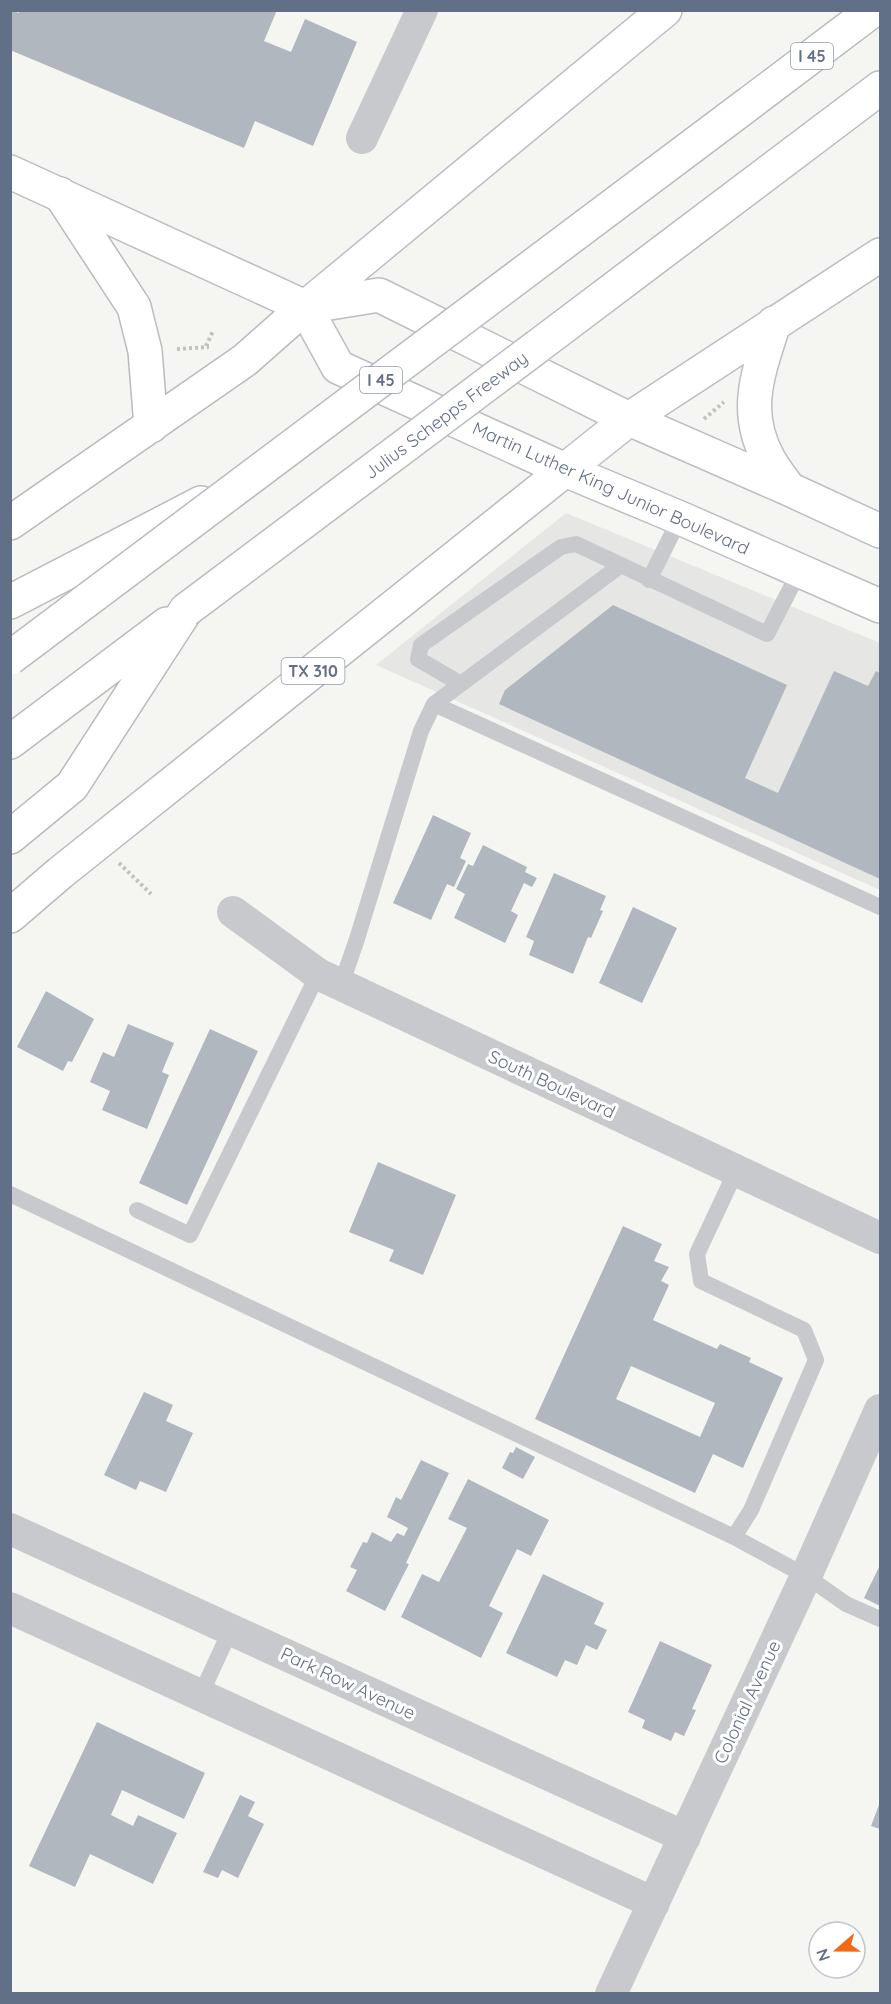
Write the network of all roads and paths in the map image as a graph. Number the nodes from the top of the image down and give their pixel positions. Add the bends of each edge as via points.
1 (422, 10) edge
2 (665, 10) edge
3 (873, 10) edge
4 (880, 88) edge
5 (362, 138) dead end
6 (10, 172) edge
7 (60, 194) junction
8 (880, 255) edge
9 (305, 307) junction
10 (774, 323) junction
11 (213, 331) dead end
12 (206, 346) junction
13 (177, 349) dead end
14 (215, 349) dead end
15 (724, 402) dead end
16 (629, 420) junction
17 (701, 424) dead end
18 (151, 426) junction
19 (565, 470) junction
20 (254, 476) junction
21 (789, 489) junction
22 (680, 518) junction
23 (10, 523) edge
24 (880, 531) edge
25 (621, 565) junction
26 (800, 570) junction
27 (650, 580) junction
28 (10, 602) edge
29 (880, 606) edge
30 (186, 610) junction
31 (10, 658) edge
32 (461, 684) junction
33 (435, 704) junction
34 (10, 742) edge
35 (10, 837) edge
36 (116, 860) dead end
37 (151, 894) dead end
38 (880, 907) edge
39 (233, 912) dead end
40 (10, 916) edge
41 (329, 980) junction
42 (736, 1171) junction
43 (10, 1194) edge
44 (137, 1210) dead end
45 (880, 1238) edge
46 (880, 1410) edge
47 (10, 1529) edge
48 (734, 1537) junction
49 (806, 1576) junction
50 (10, 1608) edge
51 (880, 1619) edge
52 (231, 1629) junction
53 (200, 1696) junction
54 (685, 1837) junction
55 (654, 1902) junction
56 (611, 1994) edge

1 - 5 street
2 - 9 main road
3 - 20 main road, I 45, bridge
4 - 30 main road, Julius Schepps Freeway, bridge
6 - 7 main road
7 - 9 main road
7 - 18 main road via 134,307 145,351
8 - 10 main road
9 - 16 main road via 379,295
9 - 18 main road via 245,360
9 - 19 main road, Martin Luther King Junior Boulevard via 338,367
10 - 16 main road
10 - 21 main road via 753,398 756,426 768,458
11 - 12 path
12 - 13 path
12 - 14 path
15 - 17 path via 705,416
16 - 19 main road, TX 310
16 - 21 main road
18 - 23 main road
19 - 22 main road, Martin Luther King Junior Boulevard
19 - 40 main road, TX 310
20 - 28 main road, bridge
20 - 31 main road, I 45, bridge
21 - 24 main road
22 - 26 main road, Martin Luther King Junior Boulevard
22 - 27 lane
25 - 27 lane
25 - 32 lane
25 - 32 lane via 576,544 561,547 421,645 418,659
26 - 27 lane via 767,634
26 - 29 main road, Martin Luther King Junior Boulevard
30 - 34 main road, Julius Schepps Freeway
30 - 35 main road via 72,786
32 - 33 lane
33 - 38 lane
33 - 41 lane via 421,731 356,942
36 - 37 path
39 - 41 street, South Boulevard
41 - 42 street, South Boulevard
41 - 44 lane via 190,1235
42 - 45 street, South Boulevard
42 - 48 lane via 697,1254 701,1281 804,1330 816,1360 751,1510
43 - 48 lane
46 - 49 street, Colonial Avenue
47 - 52 street, Park Row Avenue
48 - 49 lane
49 - 51 lane via 846,1604
49 - 54 street, Colonial Avenue
50 - 53 street
52 - 53 lane
52 - 54 street, Park Row Avenue
53 - 55 street
54 - 55 street, Colonial Avenue
55 - 56 street, Colonial Avenue

